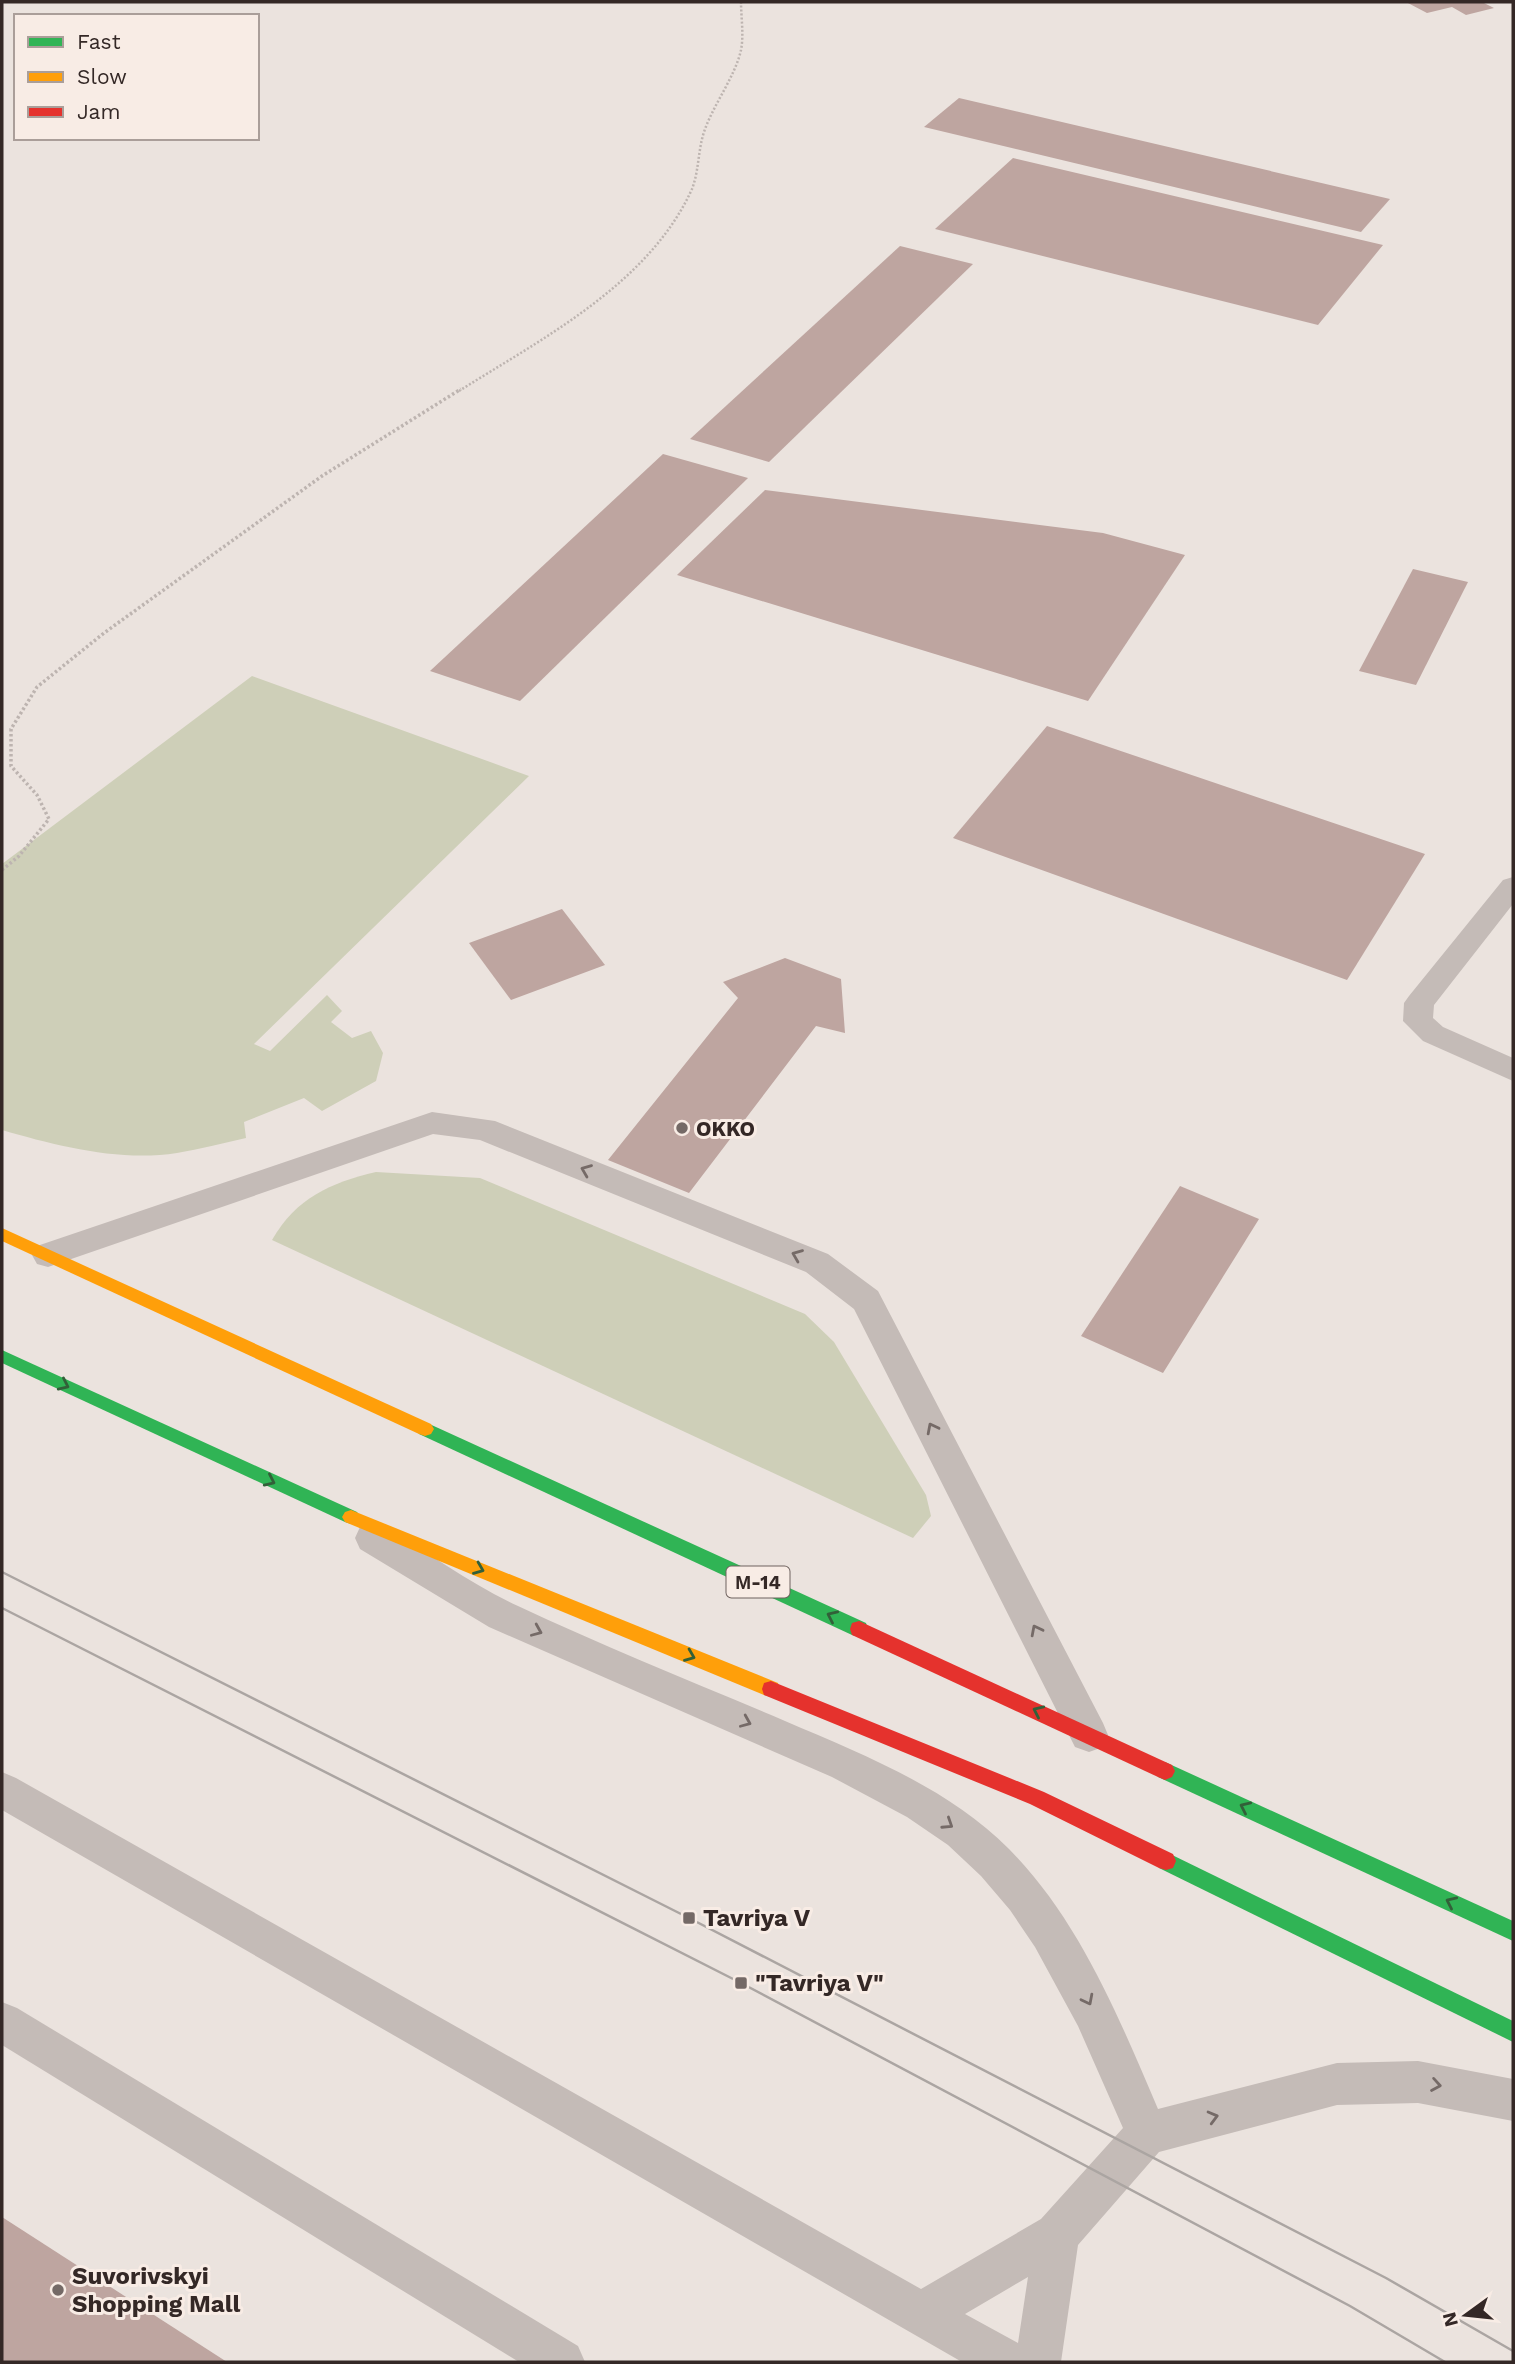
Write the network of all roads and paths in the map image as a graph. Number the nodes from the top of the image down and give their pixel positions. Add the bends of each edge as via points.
1 (741, 2) edge
2 (2, 870) edge
3 (1513, 886) edge
4 (1513, 1070) edge
5 (2, 1234) edge
6 (47, 1255) junction
7 (2, 1356) edge
8 (308, 1499) junction
9 (1089, 1735) junction
10 (2, 1790) edge
11 (1513, 1931) edge
12 (2, 2022) edge
13 (1513, 2032) edge
14 (1513, 2100) edge
15 (1147, 2134) junction
16 (1057, 2235) junction
17 (921, 2314) junction
18 (562, 2362) edge
19 (1006, 2362) edge
20 (1038, 2362) edge

1 - 2 path via 741,50 704,132 693,187 673,225 607,292 546,336 322,476 104,633 37,687 11,729 11,766 37,795 49,819
3 - 4 lane via 1419,1003 1418,1021 1433,1034
5 - 6 highway, М-14
9 -> 6 highway, М-14
9 -> 6 lane via 866,1300 817,1263 484,1129 432,1123
7 -> 8 highway
8 -> 13 highway via 1037,1798
8 -> 15 lane via 502,1616 846,1765 900,1792 962,1833 1014,1885 1066,1956
11 -> 9 highway, М-14
10 - 17 lane
12 - 18 lane
15 -> 14 lane via 1337,2084 1418,2082
15 - 16 lane
16 - 17 lane
16 - 20 lane
17 - 19 lane

